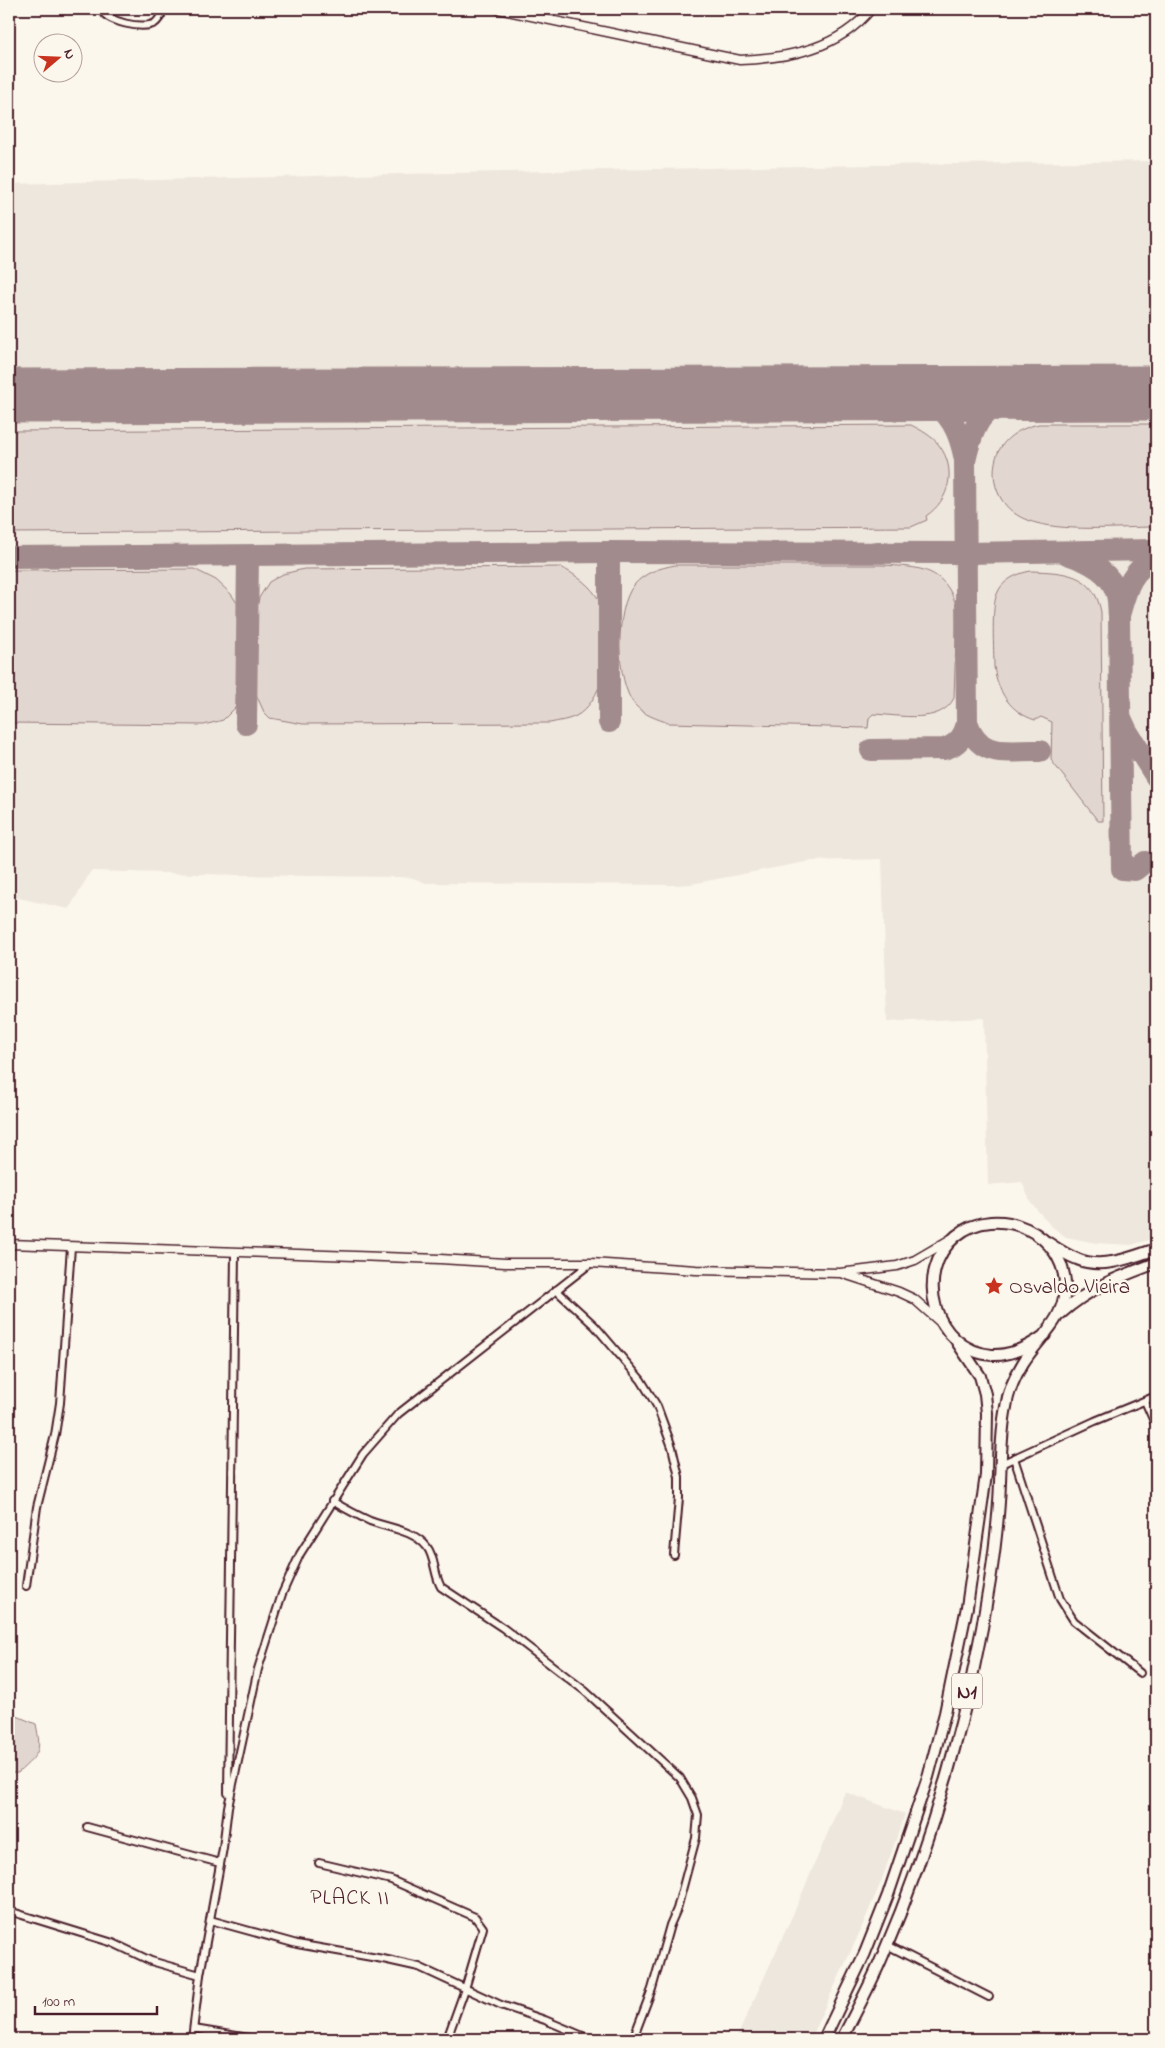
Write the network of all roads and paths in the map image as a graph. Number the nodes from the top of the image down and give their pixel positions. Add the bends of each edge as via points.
1 (101, 9) edge
2 (160, 9) edge
3 (498, 9) edge
4 (871, 9) edge
5 (954, 1237) junction
6 (1046, 1242) junction
7 (9, 1244) edge
8 (72, 1247) junction
9 (1156, 1249) edge
10 (235, 1253) junction
11 (1156, 1262) edge
12 (591, 1263) junction
13 (840, 1273) junction
14 (556, 1290) junction
15 (1060, 1314) junction
16 (943, 1325) junction
17 (1046, 1335) junction
18 (952, 1336) junction
19 (1156, 1396) edge
20 (1145, 1401) junction
21 (1156, 1426) edge
22 (1014, 1458) junction
23 (1001, 1464) junction
24 (332, 1501) junction
25 (674, 1554) dead end
26 (26, 1586) dead end
27 (1140, 1673) dead end
28 (228, 1807) junction
29 (87, 1827) dead end
30 (319, 1862) dead end
31 (220, 1863) junction
32 (9, 1911) edge
33 (210, 1920) junction
34 (887, 1945) junction
35 (200, 1975) junction
36 (465, 1989) junction
37 (989, 1996) dead end
38 (194, 2029) junction
39 (192, 2039) edge
40 (255, 2039) edge
41 (447, 2039) edge
42 (590, 2039) edge
43 (632, 2039) edge
44 (824, 2039) edge
45 (842, 2039) edge

1 - 2 street via 117,22 140,25 155,23 161,16
3 - 4 street via 740,60 796,54 823,45 846,32
5 - 6 main road via 968,1228 995,1221 1023,1226
5 - 13 street via 915,1260 897,1266
5 - 16 main road via 936,1265 932,1287 933,1302
6 - 9 main road via 1078,1260 1092,1263 1119,1260
6 - 15 main road via 1063,1273 1065,1287
7 - 8 street
8 - 10 street
8 - 26 street via 58,1419 37,1507
10 - 12 street via 440,1258 505,1264
10 - 28 street
11 - 15 main road via 1094,1288 1078,1297
12 - 13 street via 696,1270
12 - 14 street
13 - 16 street via 914,1299
14 - 24 street via 398,1414 363,1454
14 - 25 street via 595,1326 641,1380 657,1406 679,1477
15 - 17 main road
16 - 18 main road
17 - 18 main road via 1028,1348 991,1355 966,1346
17 - 23 main road, N1 via 1023,1362 1012,1386 1006,1405
18 - 44 main road, N1 via 980,1376 987,1412 986,1475 967,1607 946,1713 928,1777 865,1953
19 - 20 street
20 - 21 street
20 - 22 street
22 - 23 street
22 - 27 street via 1060,1599 1074,1621
23 - 34 main road, N1 via 996,1536 980,1638 937,1808
24 - 28 street via 300,1554 282,1594 258,1669
24 - 43 street via 370,1521 410,1534 426,1546 441,1587 503,1628 585,1690 680,1778 692,1798 698,1814 696,1838 652,1989
28 - 31 street
29 - 31 street
30 - 36 street via 391,1880 475,1917 482,1928
31 - 33 street
32 - 35 street via 113,1943 151,1961
33 - 35 street
33 - 36 street via 297,1944 419,1967
34 - 37 street
34 - 45 main road, N1
35 - 38 street
36 - 41 street
36 - 42 street
38 - 39 street
38 - 40 street

